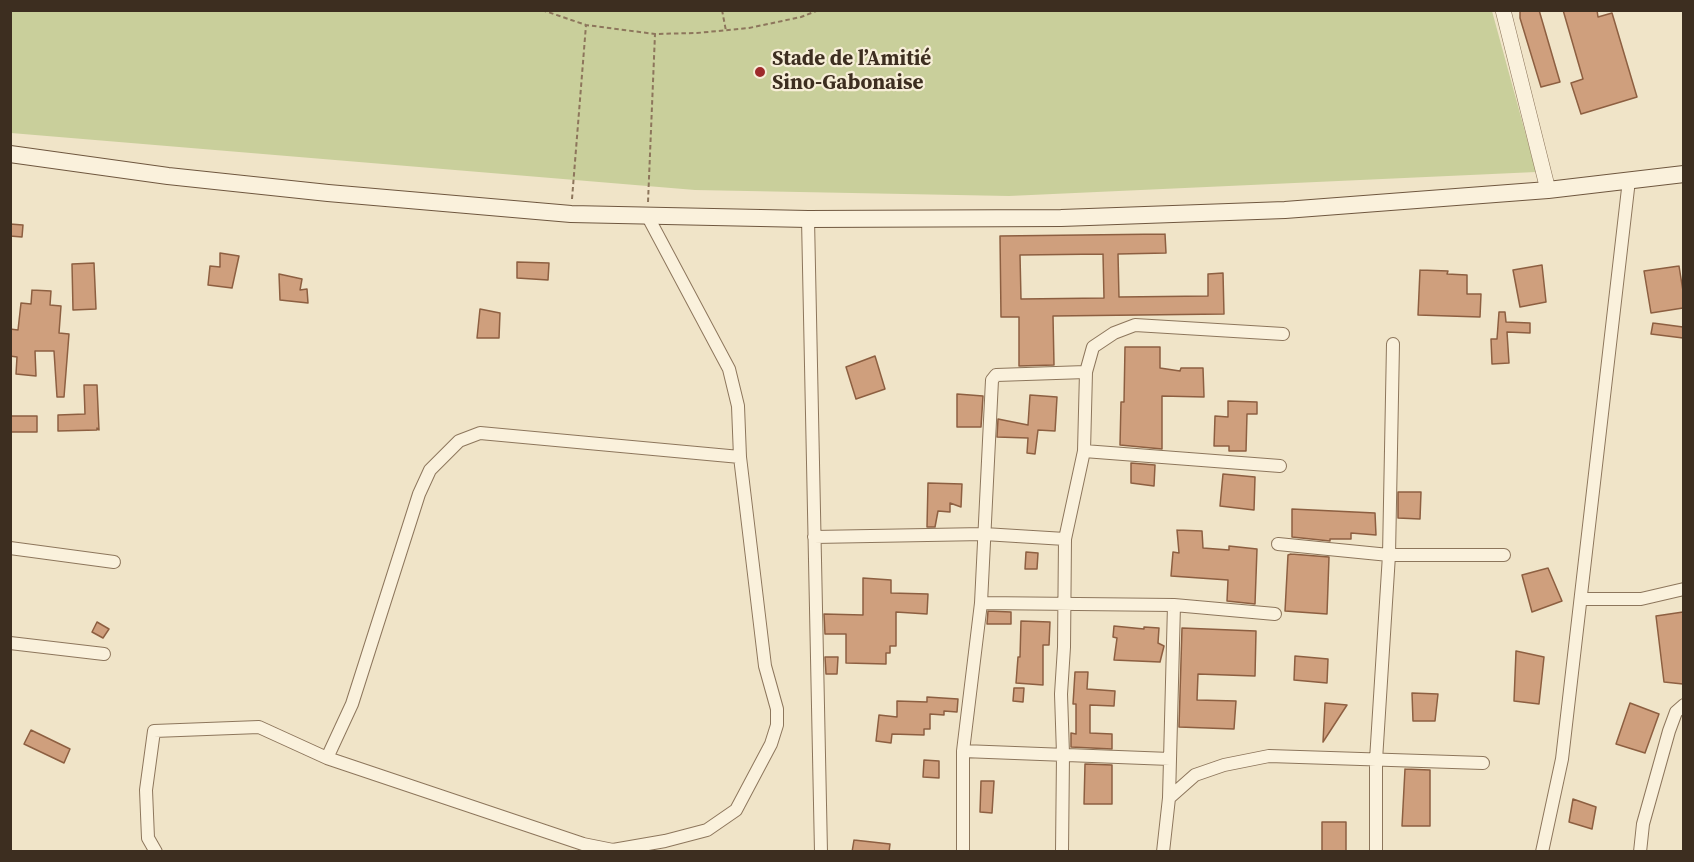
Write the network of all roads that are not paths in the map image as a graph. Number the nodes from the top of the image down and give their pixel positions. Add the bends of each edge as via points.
1 (1503, 10) edge
2 (10, 154) edge
3 (1683, 174) edge
4 (1629, 180) junction
5 (1548, 190) junction
6 (648, 216) junction
7 (808, 219) junction
8 (1283, 334) dead end
9 (1393, 344) dead end
10 (1086, 372) junction
11 (1084, 451) junction
12 (740, 457) junction
13 (1280, 466) dead end
14 (984, 534) junction
15 (814, 537) junction
16 (1065, 539) junction
17 (1278, 544) dead end
18 (10, 548) edge
19 (1389, 555) junction
20 (1504, 555) dead end
21 (114, 562) dead end
22 (1683, 588) edge
23 (1581, 599) junction
24 (981, 603) junction
25 (1063, 605) junction
26 (1174, 605) junction
27 (1275, 614) dead end
28 (10, 643) edge
29 (104, 654) dead end
30 (1683, 705) edge
31 (963, 751) junction
32 (1063, 754) junction
33 (327, 758) junction
34 (1170, 759) junction
35 (1376, 760) junction
36 (1483, 763) dead end
37 (1169, 798) junction
38 (156, 852) edge
39 (821, 852) edge
40 (963, 852) edge
41 (1062, 852) edge
42 (1163, 852) edge
43 (1376, 852) edge
44 (1542, 852) edge
45 (1640, 852) edge

1 - 5 street
2 - 6 main road via 317,192 571,214
3 - 4 main road
4 - 5 main road
4 - 23 street
5 - 7 main road via 1285,210 1061,218
6 - 7 main road
6 - 12 street via 729,369 738,406
7 - 15 street
8 - 10 street via 1135,325 1093,346
9 - 19 street
10 - 11 street
10 - 14 street via 996,375 992,380
11 - 13 street
11 - 16 street
12 - 33 street via 480,433 459,441 430,470 419,494 352,704
12 - 33 street via 765,666 777,709 777,725 736,810 707,830 613,850 584,844
14 - 15 street
14 - 16 street
14 - 24 street
15 - 39 street
16 - 25 street
17 - 19 street
18 - 21 street
19 - 20 street
19 - 35 street
22 - 23 street via 1641,599
23 - 44 street via 1562,759
24 - 25 street
24 - 31 street
25 - 26 street
25 - 32 street
26 - 27 street
26 - 34 street
28 - 29 street
30 - 45 street via 1669,731 1643,824
31 - 32 street
31 - 40 street
32 - 34 street
32 - 41 street
33 - 38 street via 259,727 154,731 146,790 148,838
34 - 37 street
35 - 36 street
35 - 37 street via 1269,756 1195,775
35 - 43 street
37 - 42 street

